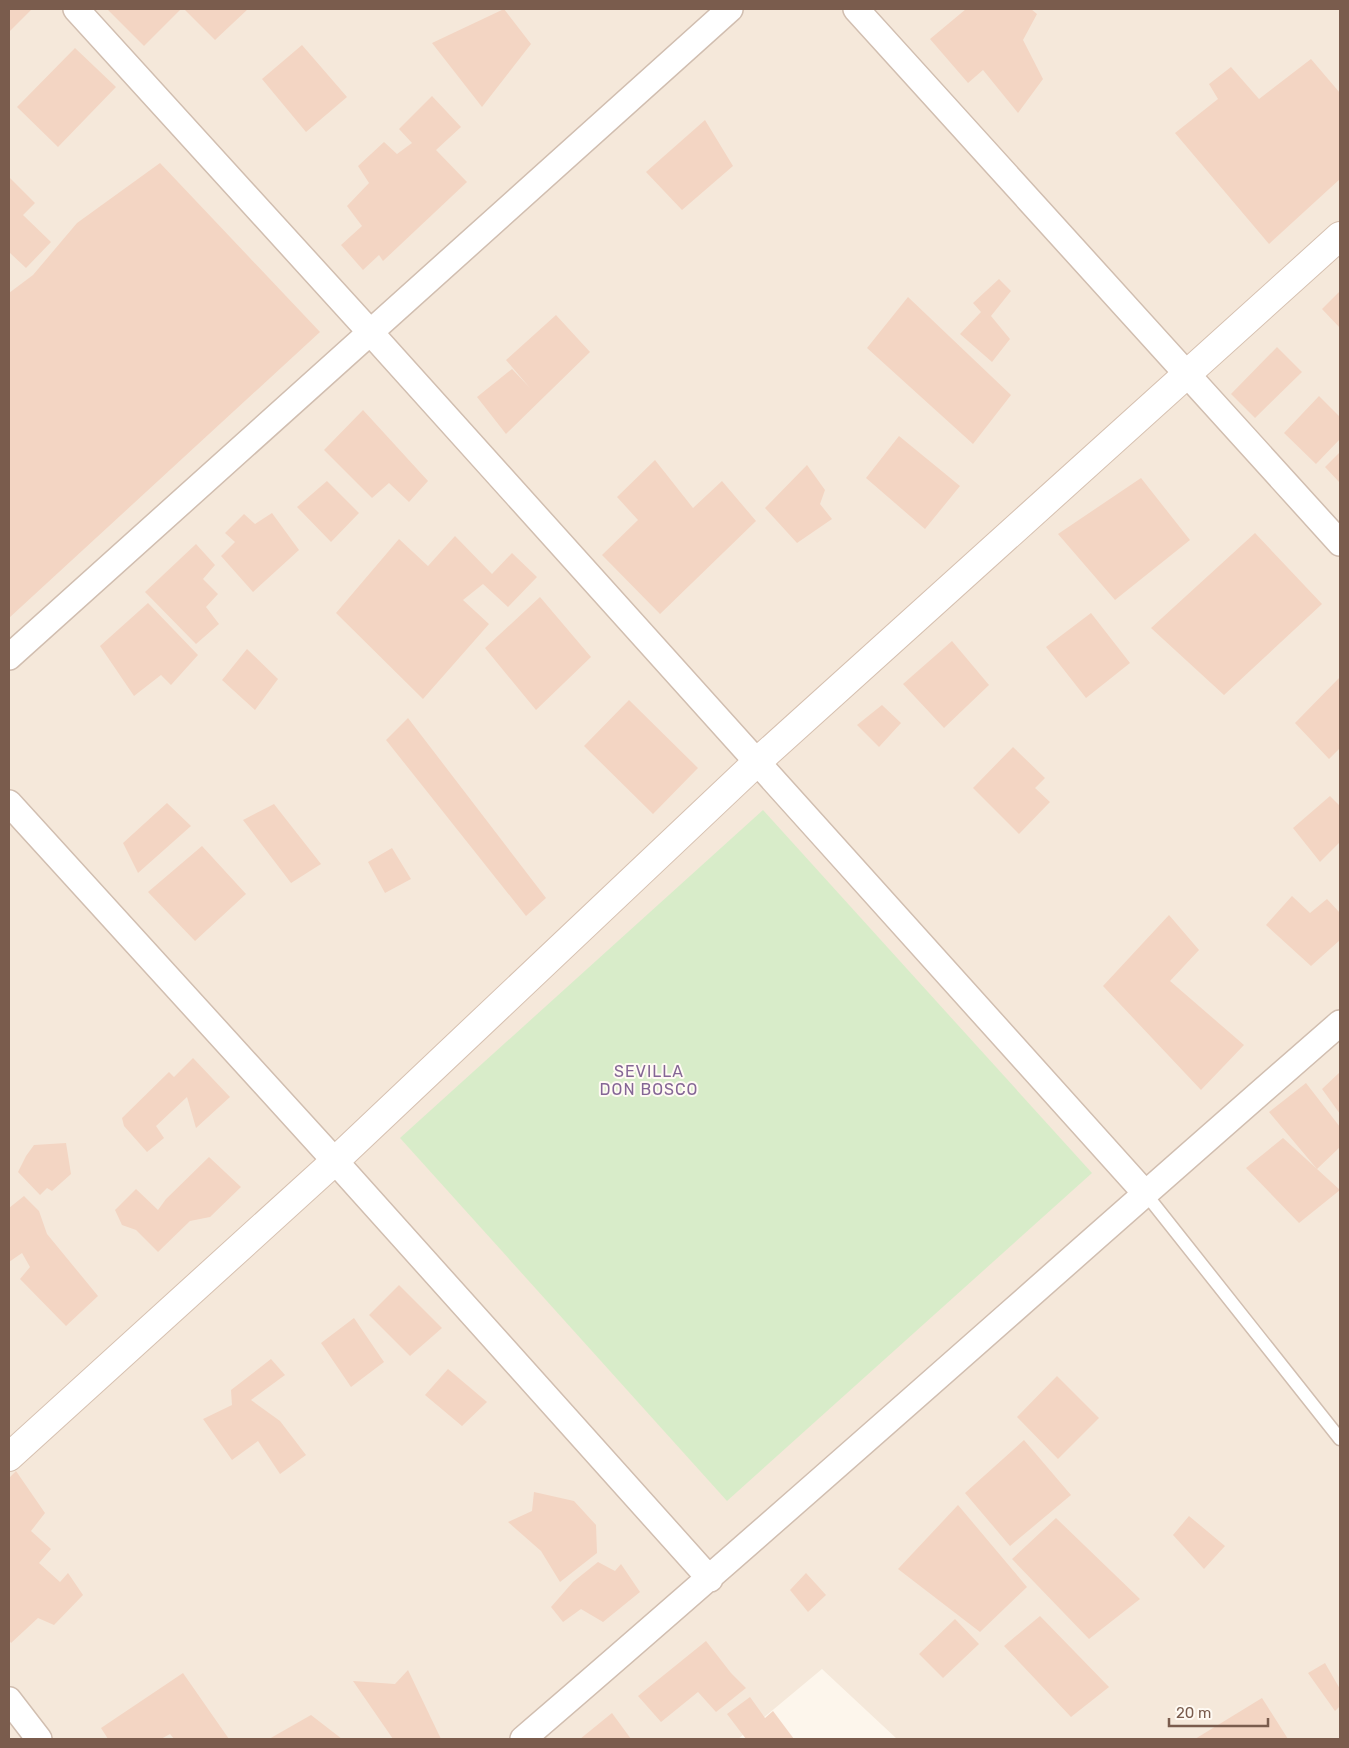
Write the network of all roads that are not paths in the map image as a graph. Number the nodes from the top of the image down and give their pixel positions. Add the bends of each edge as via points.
1 (76, 9) edge
2 (730, 9) edge
3 (856, 9) edge
4 (1340, 236) edge
5 (371, 332) junction
6 (1186, 374) junction
7 (1340, 544) edge
8 (9, 657) edge
9 (757, 762) junction
10 (9, 803) edge
11 (1340, 1023) edge
12 (335, 1161) junction
13 (1146, 1193) junction
14 (1340, 1440) edge
15 (9, 1457) edge
16 (710, 1579) junction
17 (9, 1700) edge
18 (39, 1739) edge
19 (523, 1739) edge

1 - 5 street
2 - 5 street
3 - 6 street
4 - 6 street
5 - 8 street
5 - 9 street
6 - 7 street
6 - 9 street
9 - 12 street
9 - 13 street
10 - 12 street
11 - 13 street
12 - 15 street
12 - 16 street
13 - 14 lane
13 - 16 street
16 - 19 street
17 - 18 street

